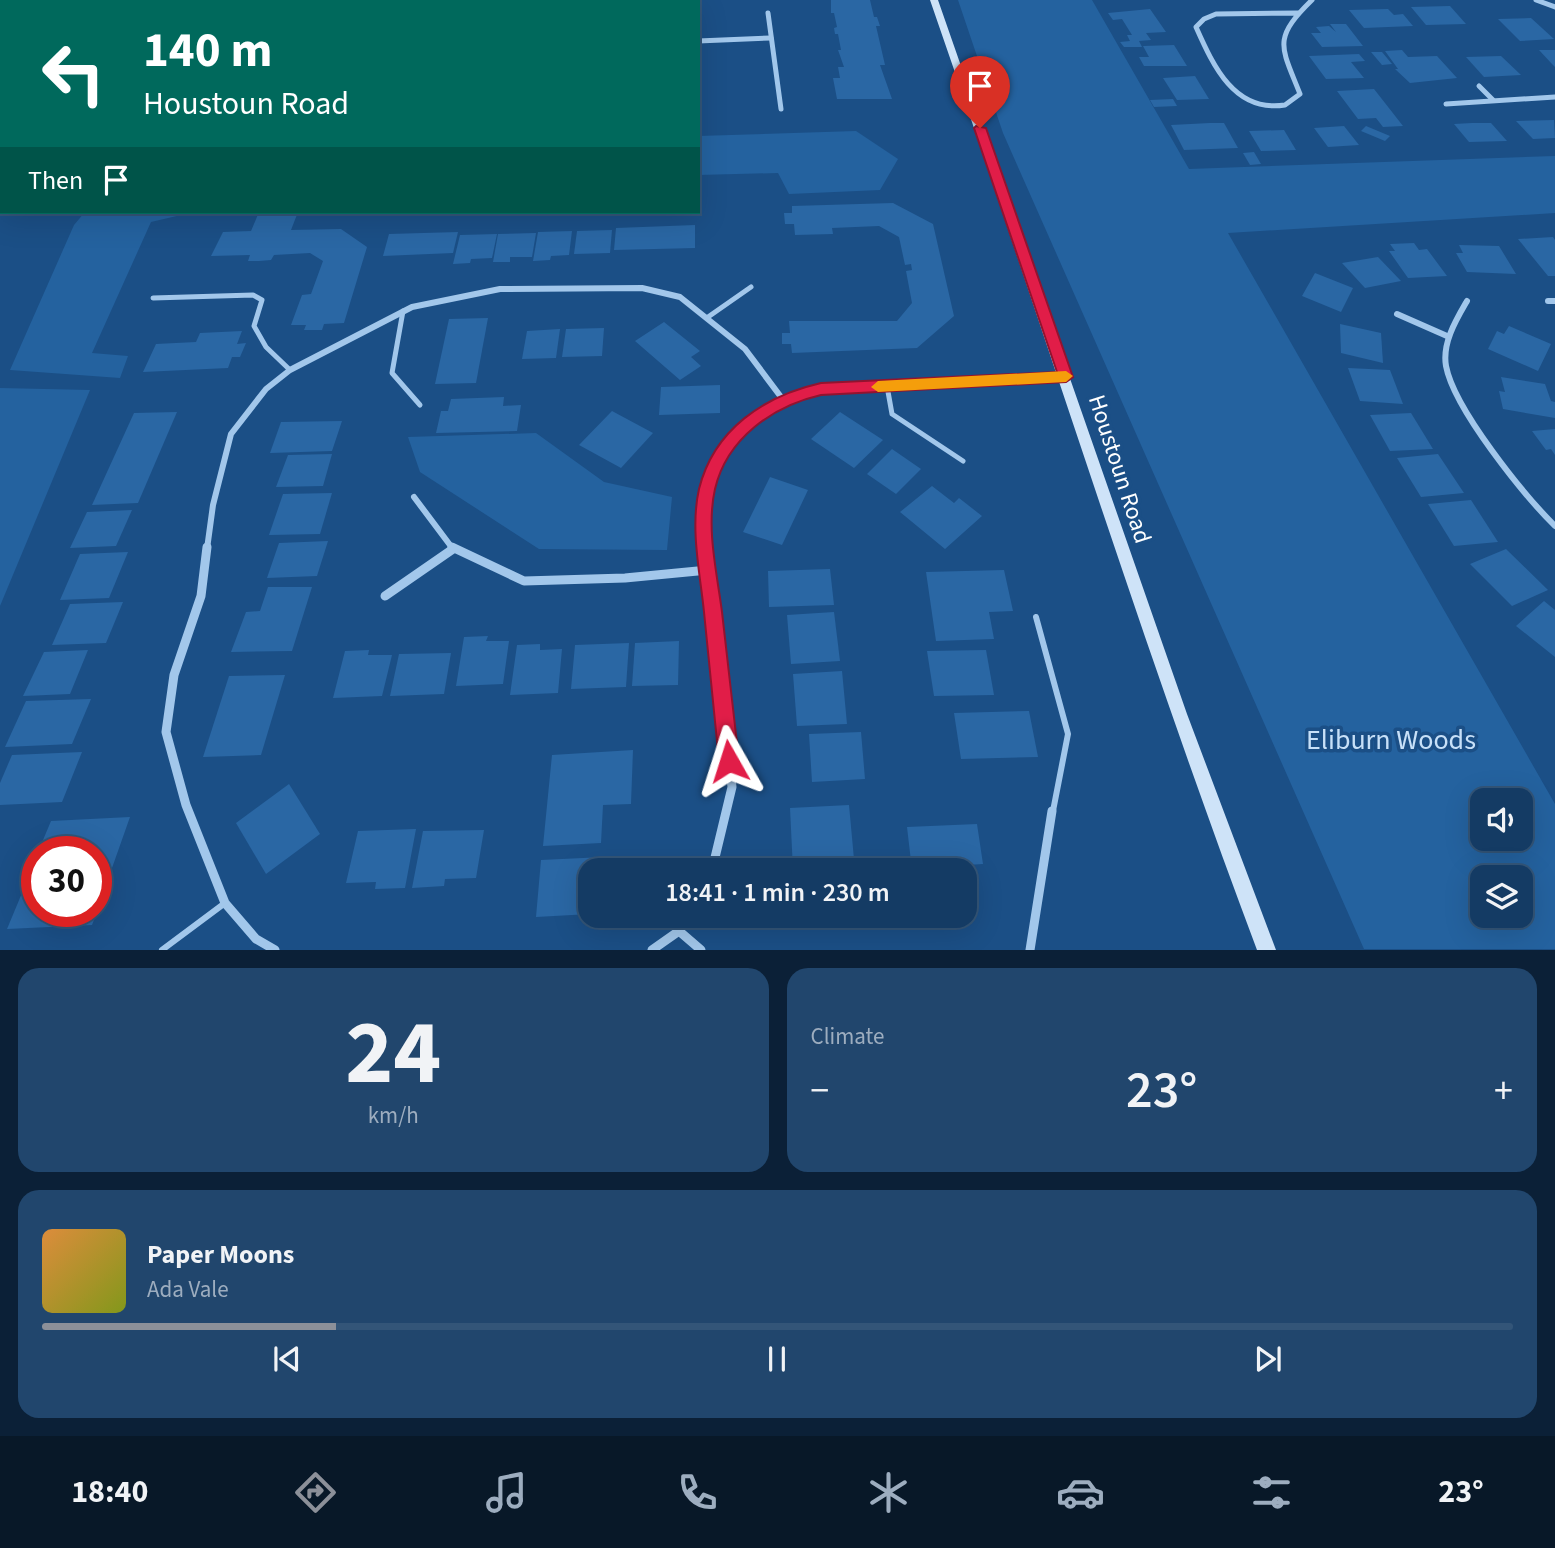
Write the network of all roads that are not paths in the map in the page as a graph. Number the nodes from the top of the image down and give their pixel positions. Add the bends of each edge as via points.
1 (934, 0) edge
2 (1312, 0) edge
3 (1536, 0) edge
4 (1555, 7) edge
5 (768, 13) dead end
6 (1298, 13) junction
7 (771, 37) junction
8 (700, 41) edge
9 (1479, 86) dead end
10 (1555, 97) edge
11 (1493, 100) junction
12 (1446, 104) dead end
13 (781, 109) dead end
14 (751, 288) dead end
15 (153, 298) dead end
16 (1467, 301) dead end
17 (403, 311) junction
18 (1397, 314) dead end
19 (708, 317) junction
20 (1447, 336) junction
21 (290, 370) junction
22 (1066, 377) junction
23 (887, 386) junction
24 (785, 401) junction
25 (420, 405) dead end
26 (963, 461) dead end
27 (414, 497) dead end
28 (1555, 526) edge
29 (453, 549) junction
30 (708, 570) junction
31 (385, 596) dead end
32 (1036, 617) dead end
33 (1052, 811) joint
34 (715, 858) edge
35 (225, 903) junction
36 (680, 928) edge
37 (679, 931) junction
38 (162, 950) edge
39 (275, 950) edge
40 (652, 950) edge
41 (701, 950) edge
42 (1030, 950) edge
43 (1267, 950) edge

1 - 22 street, Houstoun Road
2 - 6 street
3 - 4 street
5 - 7 street
6 - 6 street via 1285,31 1281,50 1300,94 1281,107 1252,103 1234,93 1196,27 1216,14
7 - 8 street
7 - 13 street
9 - 11 street
10 - 11 street
11 - 12 street
14 - 19 lane
15 - 21 lane via 253,295 262,300 254,326 266,347
16 - 20 street
17 - 19 street via 500,289 642,288 680,297
17 - 21 street
17 - 25 lane via 392,373
18 - 20 street
19 - 24 street via 745,349
20 - 28 street via 1446,369 1469,415 1517,485
21 - 35 street via 267,389 231,434 212,505 201,596 174,675 166,732 186,805
22 - 23 street
22 - 43 street, Houstoun Road via 1133,582
23 - 24 street via 821,389
23 - 26 lane via 892,414
24 - 30 street via 750,420 723,451 707,489
27 - 29 street
29 - 30 street via 524,581
29 - 31 street
30 - 34 street via 732,787
32 - 33 lane via 1068,734
33 - 42 street
35 - 38 lane
35 - 39 street via 256,939
36 - 37 street
37 - 40 street
37 - 41 street

